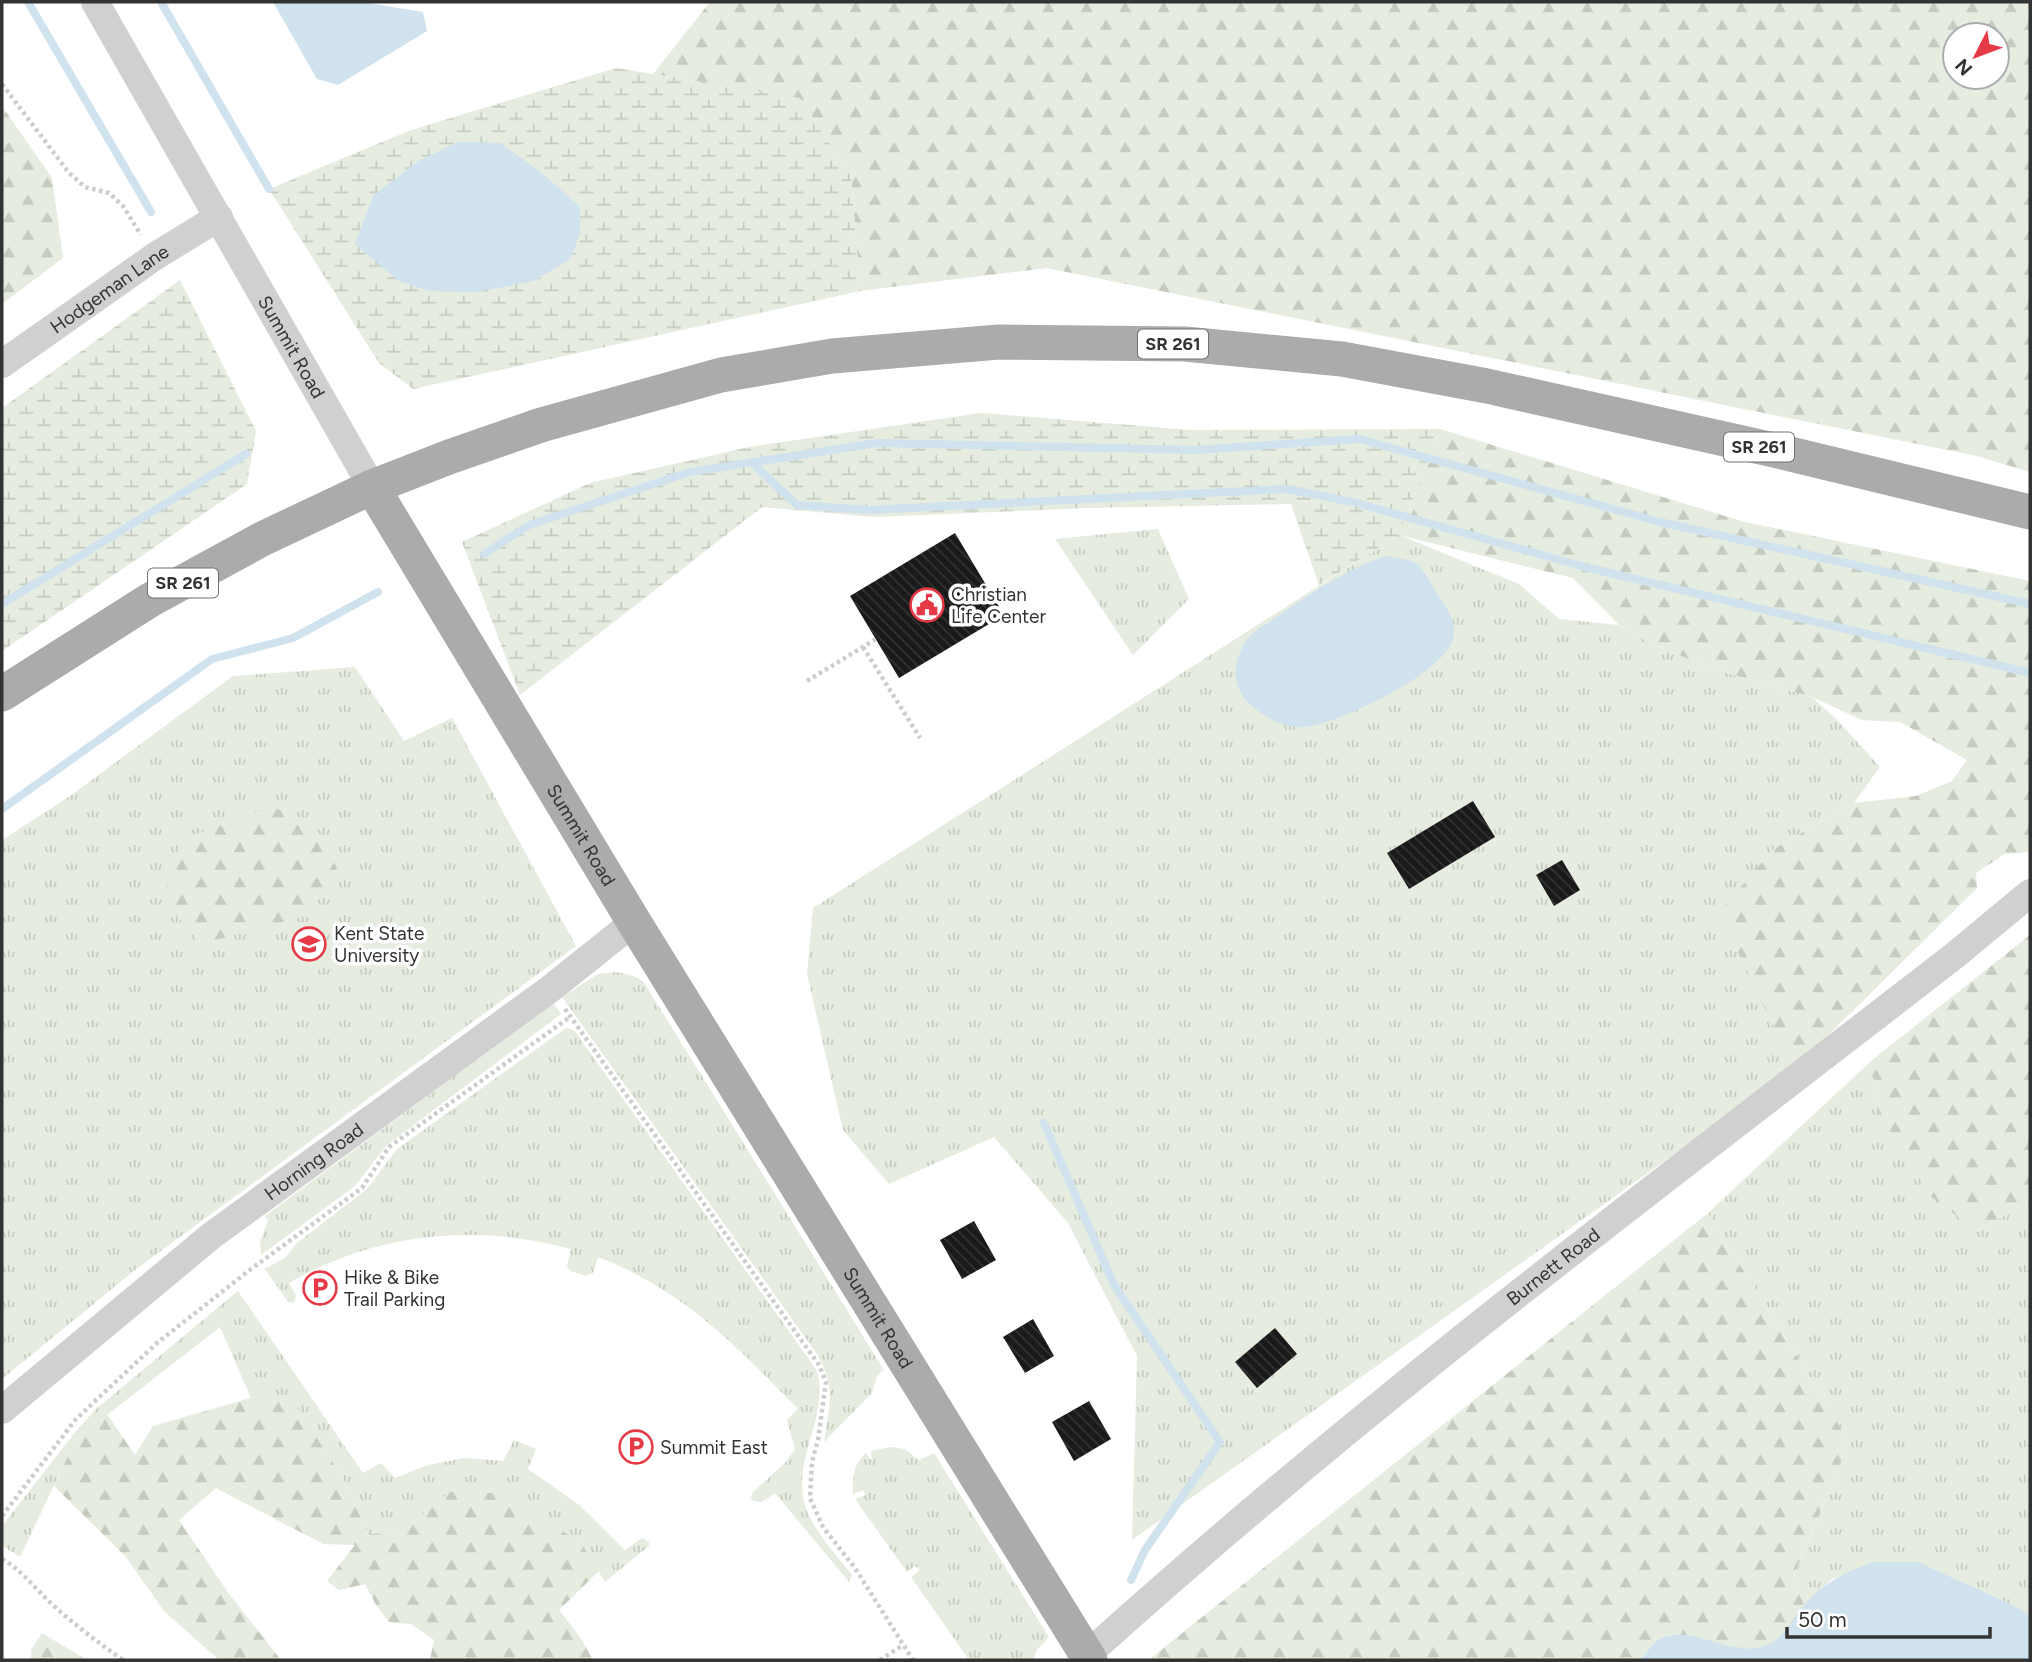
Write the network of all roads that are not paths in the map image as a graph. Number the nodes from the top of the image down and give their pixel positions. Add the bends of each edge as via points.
1 (95, 2) edge
2 (219, 217) junction
3 (2, 364) edge
4 (372, 487) junction
5 (2030, 512) edge
6 (2, 694) edge
7 (2030, 893) edge
8 (634, 922) junction
9 (2, 1410) edge
10 (1089, 1658) edge

1 - 2 street, Summit Road
2 - 3 street, Hodgeman Lane
2 - 4 street, Summit Road
4 - 5 main road, SR 261 via 541,425 720,375 808,359 999,342 1185,344 1342,359 1475,383
4 - 6 main road, SR 261 via 262,539 150,600
4 - 8 main road, Summit Road
7 - 10 street, Burnett Road via 1351,1429 1182,1570
8 - 9 street, Horning Road via 550,989 211,1237
8 - 10 main road, Summit Road

